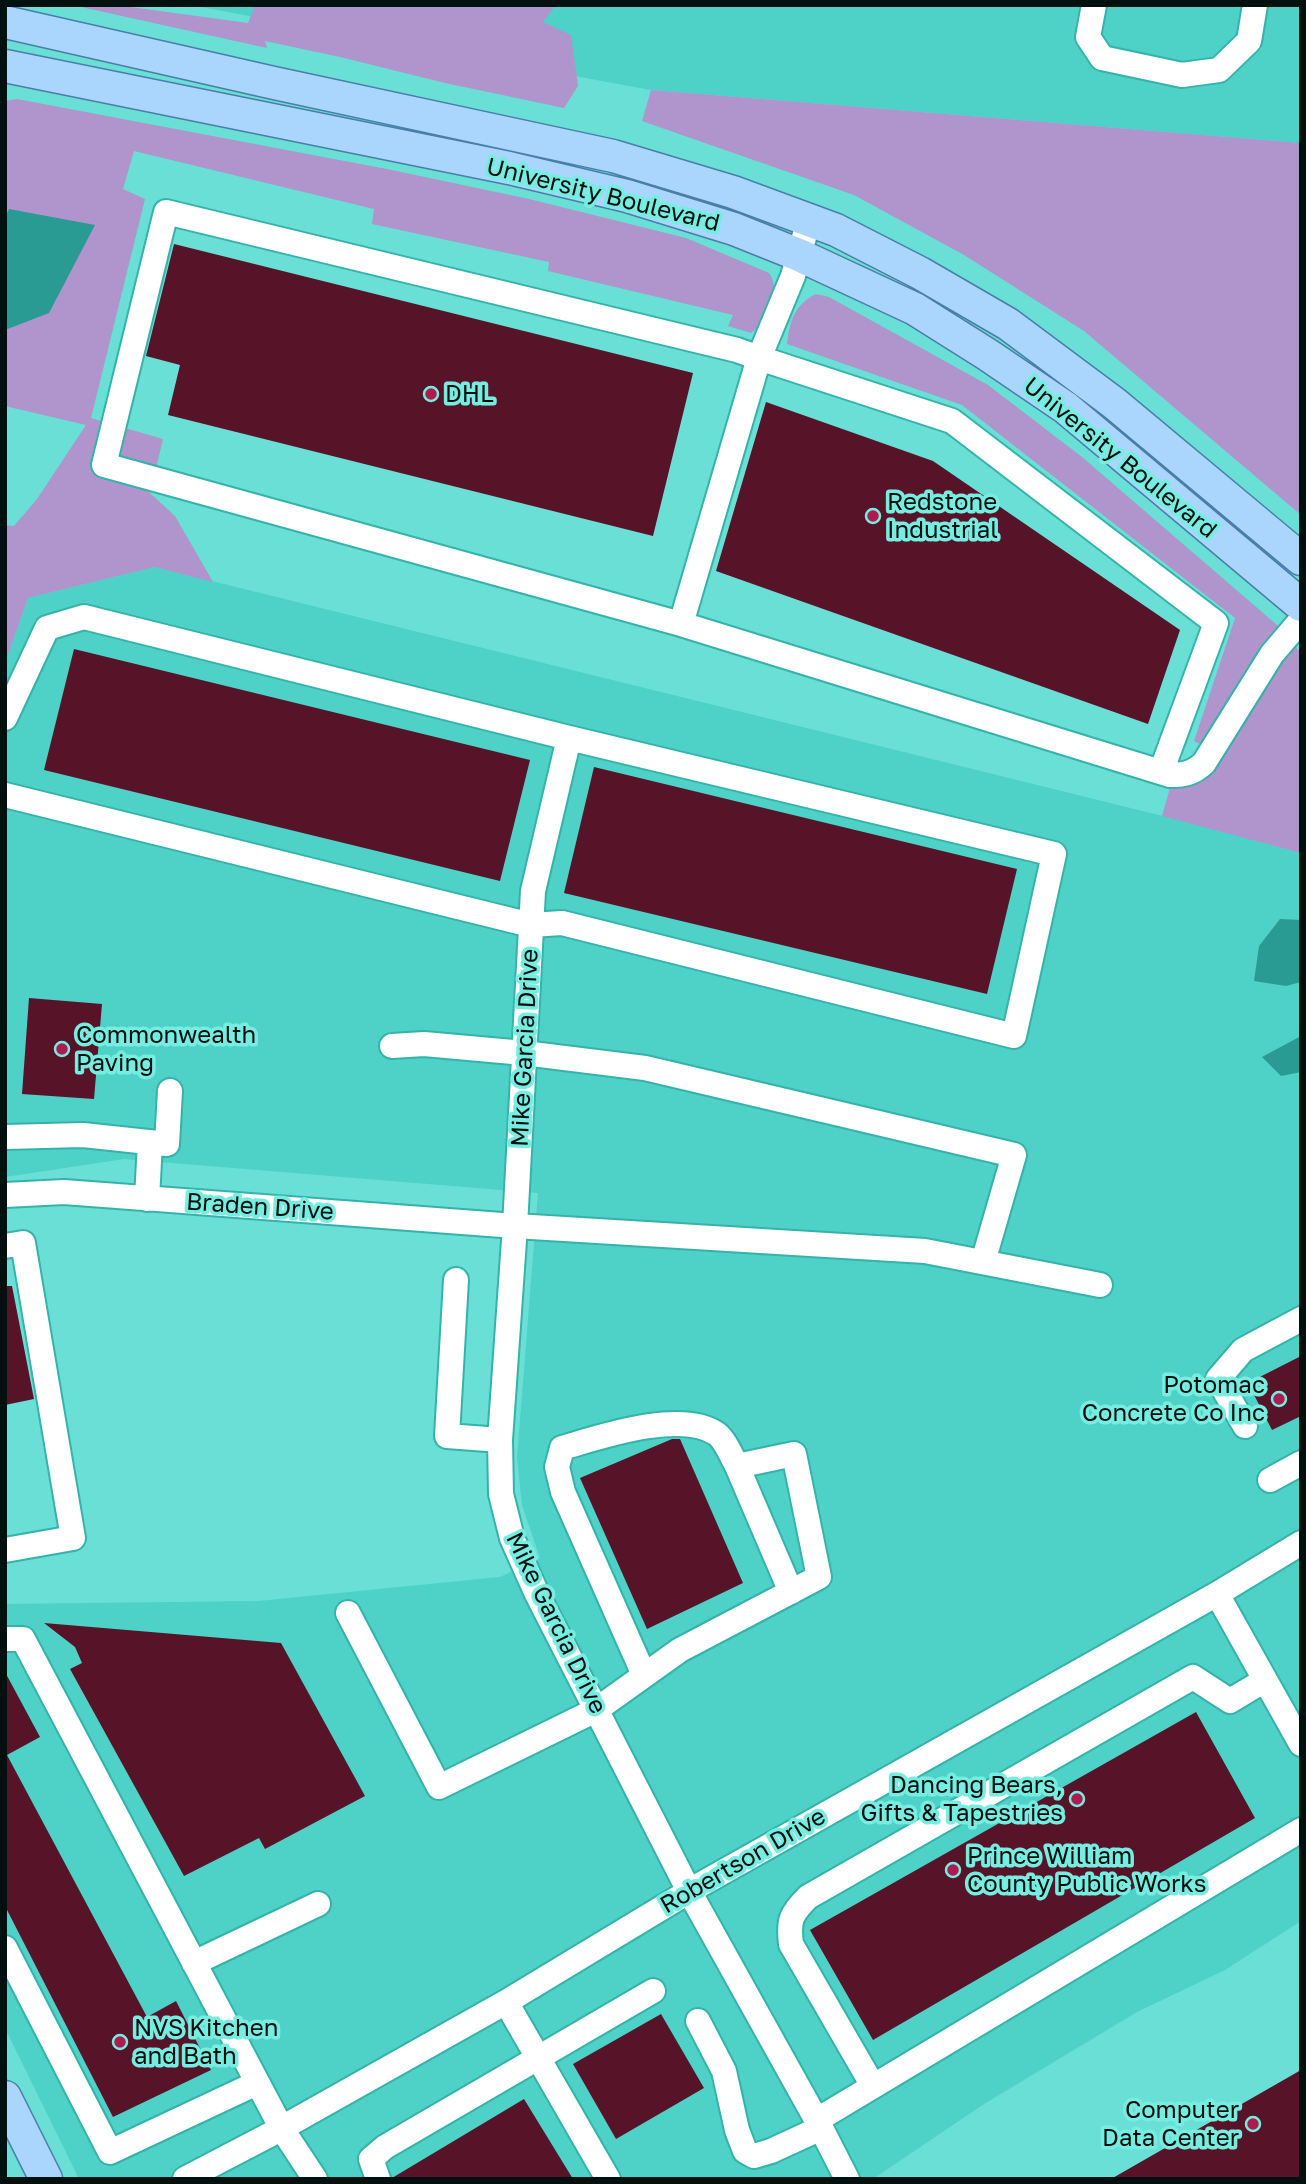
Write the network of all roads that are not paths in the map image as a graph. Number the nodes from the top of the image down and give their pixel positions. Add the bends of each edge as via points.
1 (1094, 5) edge
2 (1255, 5) edge
3 (5, 22) edge
4 (5, 66) edge
5 (809, 220) junction
6 (799, 255) junction
7 (758, 358) junction
8 (1301, 559) edge
9 (1301, 605) edge
10 (1301, 620) edge
11 (681, 625) junction
12 (5, 718) edge
13 (569, 738) junction
14 (1161, 772) junction
15 (5, 794) edge
16 (531, 925) junction
17 (392, 1046) dead end
18 (524, 1053) junction
19 (170, 1091) dead end
20 (5, 1137) edge
21 (150, 1142) junction
22 (5, 1195) edge
23 (148, 1199) junction
24 (515, 1226) junction
25 (5, 1246) edge
26 (983, 1262) junction
27 (456, 1280) dead end
28 (1100, 1284) dead end
29 (1301, 1319) edge
30 (1245, 1426) dead end
31 (500, 1440) junction
32 (1301, 1463) edge
33 (737, 1466) junction
34 (1270, 1480) dead end
35 (1301, 1543) edge
36 (5, 1550) edge
37 (791, 1592) junction
38 (1217, 1594) junction
39 (348, 1613) dead end
40 (5, 1639) edge
41 (644, 1675) junction
42 (1265, 1680) junction
43 (596, 1710) junction
44 (1301, 1744) edge
45 (1301, 1830) edge
46 (689, 1891) junction
47 (318, 1904) dead end
48 (5, 1948) edge
49 (194, 1963) junction
50 (653, 1991) dead end
51 (506, 2002) junction
52 (698, 2021) dead end
53 (538, 2058) junction
54 (257, 2083) junction
55 (873, 2086) junction
56 (5, 2097) edge
57 (819, 2124) junction
58 (282, 2129) junction
59 (46, 2179) edge
60 (185, 2179) edge
61 (315, 2179) edge
62 (378, 2179) edge
63 (608, 2179) edge
64 (847, 2179) edge

1 - 2 street via 1088,37 1102,58 1182,75 1219,70 1249,41
3 - 5 main road, University Boulevard via 613,156 733,191
4 - 6 main road, University Boulevard via 627,196 723,225
5 - 6 street
5 - 8 main road, University Boulevard via 920,273 1008,324 1114,403
6 - 7 street
6 - 9 main road, University Boulevard via 915,309 1066,408
7 - 11 street
7 - 11 street via 166,212 104,465
7 - 14 street via 952,421 1216,623
10 - 14 street via 1272,654 1204,763 1184,775
11 - 14 street
12 - 13 street, Mike Garcia Drive via 47,628 84,617
13 - 16 street, Mike Garcia Drive via 533,891
13 - 16 street, Mike Garcia Drive via 1054,854 1014,1036 562,923
15 - 16 street, Mike Garcia Drive
16 - 18 street, Mike Garcia Drive
17 - 18 street via 424,1044
18 - 24 street, Mike Garcia Drive
18 - 26 street via 645,1068 1014,1155
19 - 21 street via 167,1144
20 - 21 street via 83,1135
21 - 23 street
22 - 23 street, Braden Drive via 64,1192
23 - 24 street, Braden Drive
24 - 26 street, Braden Drive via 925,1251
24 - 31 street, Mike Garcia Drive
25 - 36 street via 23,1243 74,1538
26 - 28 street, Braden Drive
27 - 31 street via 447,1436
29 - 30 street via 1243,1350 1218,1379
31 - 43 street, Mike Garcia Drive via 501,1494 512,1538
32 - 34 street
33 - 37 street
33 - 37 street via 794,1454 819,1577
33 - 41 street via 718,1434 691,1425 641,1426 562,1448 556,1467 563,1492
35 - 38 street, Robertson Drive
37 - 41 street via 680,1650
38 - 42 street
38 - 46 street, Robertson Drive
39 - 43 street via 439,1787
40 - 49 street via 23,1639
41 - 43 street
42 - 44 street
42 - 55 street via 1230,1701 1194,1677 808,1897 795,1910 789,1927 791,1944
43 - 46 street, Mike Garcia Drive
45 - 55 street
46 - 51 street, Robertson Drive
46 - 57 street, Mike Garcia Drive
47 - 49 street
48 - 54 street via 110,2152
49 - 54 street
50 - 53 street
51 - 53 street
51 - 58 street, Robertson Drive
52 - 57 street via 724,2071 745,2151 754,2156 771,2151
53 - 62 street via 385,2147 371,2159
53 - 63 street
54 - 58 street
55 - 57 street
56 - 59 main road
57 - 64 street, Mike Garcia Drive
58 - 60 street, Robertson Drive
58 - 61 street

